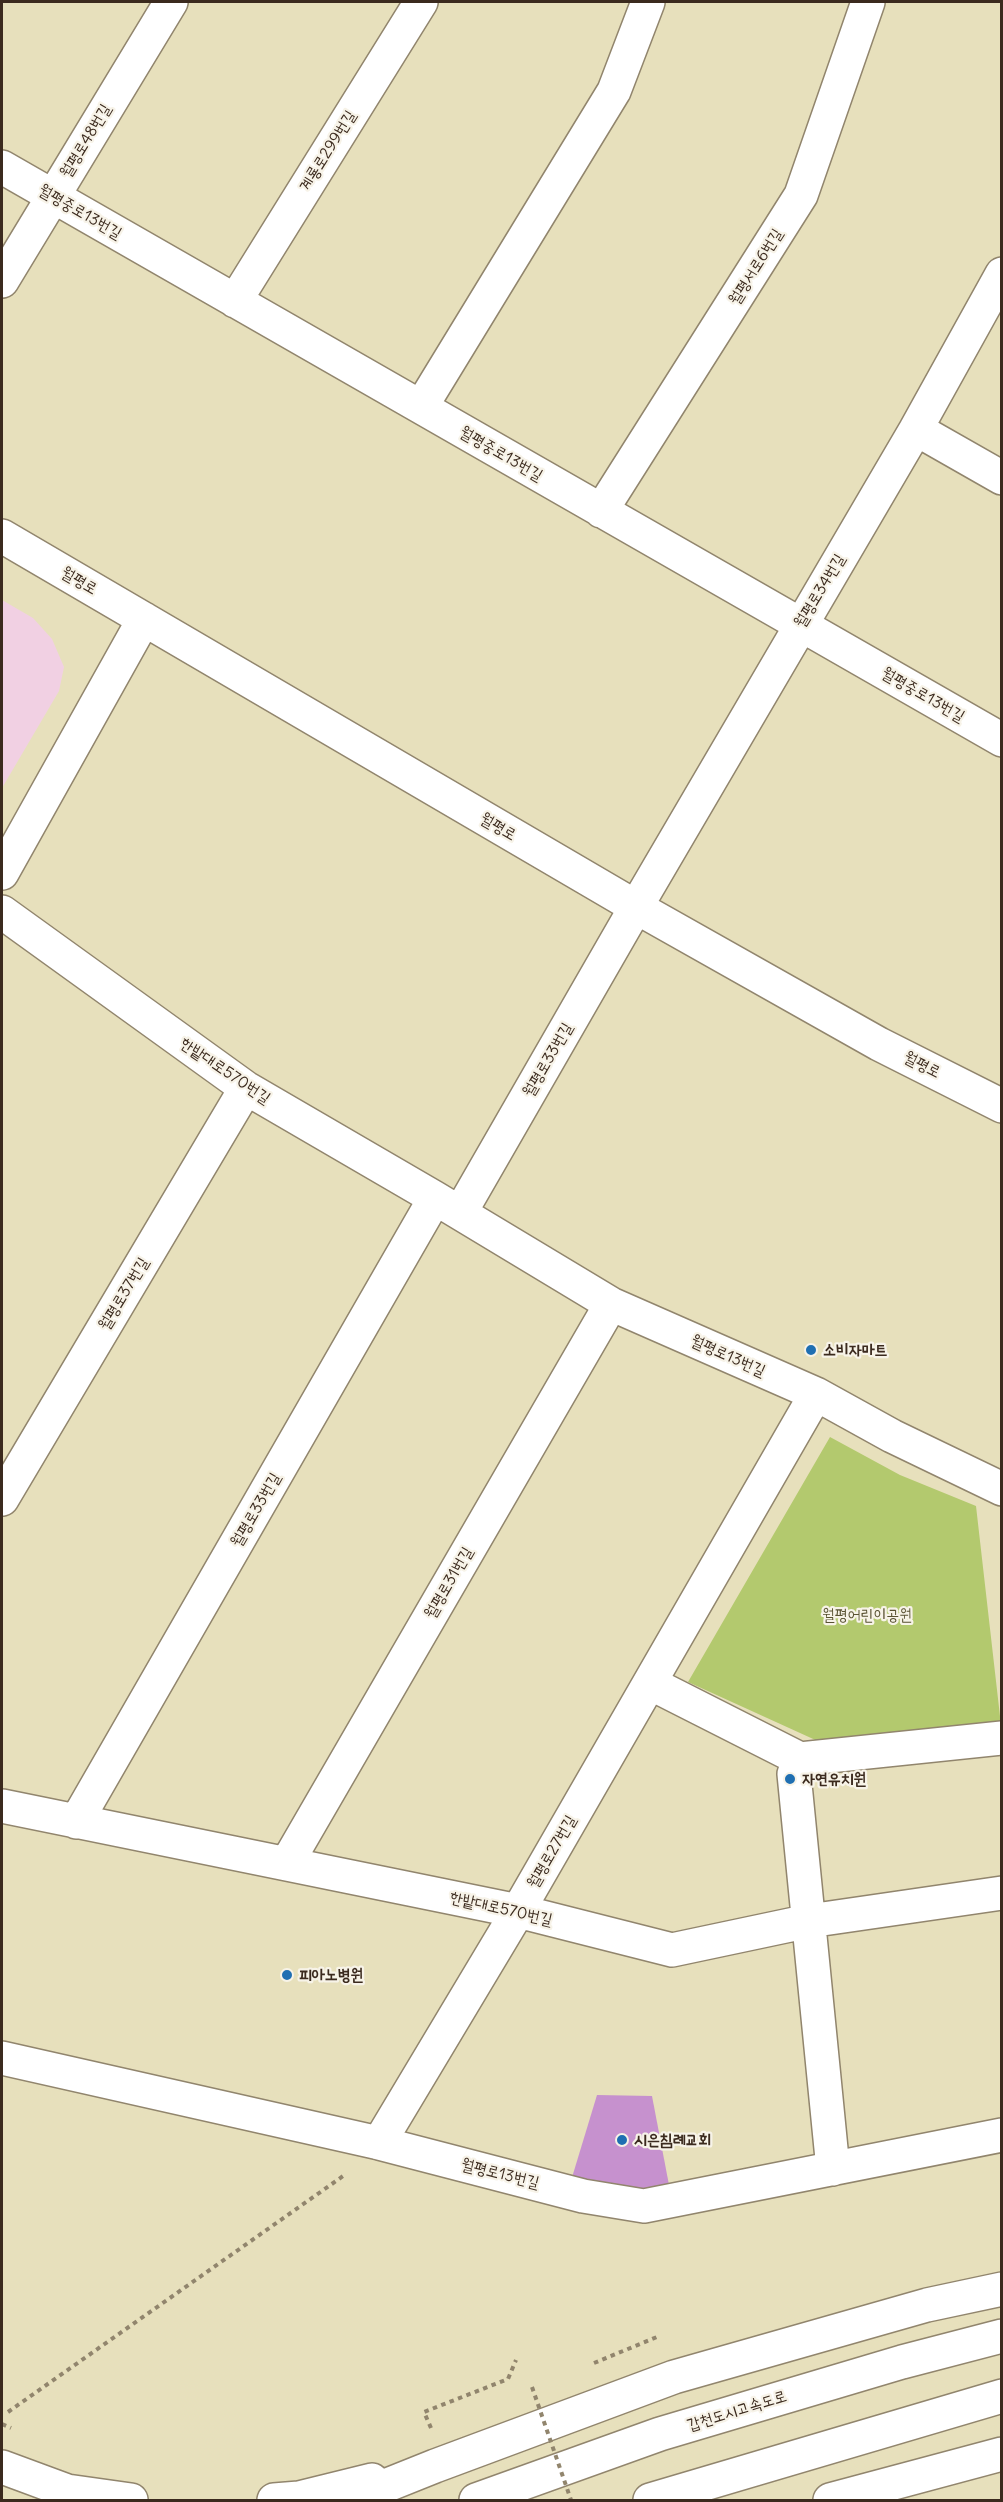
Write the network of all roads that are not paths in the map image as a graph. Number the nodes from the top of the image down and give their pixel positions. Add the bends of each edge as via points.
1 (171, 2) edge
2 (420, 2) edge
3 (648, 2) edge
4 (868, 2) edge
5 (2, 167) edge
6 (52, 196) junction
7 (1002, 274) edge
8 (2, 281) edge
9 (235, 301) junction
10 (421, 407) junction
11 (916, 429) junction
12 (1002, 478) edge
13 (601, 511) junction
14 (2, 536) edge
15 (144, 620) junction
16 (801, 624) junction
17 (1002, 740) edge
18 (2, 873) edge
19 (636, 907) junction
20 (2, 912) edge
21 (246, 1088) junction
22 (1002, 1106) edge
23 (447, 1206) junction
24 (610, 1304) junction
25 (816, 1394) junction
26 (1002, 1489) edge
27 (2, 1499) edge
28 (650, 1683) junction
29 (1002, 1738) edge
30 (800, 1759) junction
31 (2, 1806) edge
32 (76, 1822) junction
33 (287, 1863) junction
34 (1002, 1893) edge
35 (518, 1911) junction
36 (809, 1921) junction
37 (2, 2058) edge
38 (1002, 2135) edge
39 (379, 2143) junction
40 (833, 2169) junction
41 (1002, 2289) edge
42 (1002, 2337) edge
43 (1002, 2396) edge
44 (1002, 2454) edge
45 (435, 2466) junction
46 (2, 2467) edge
47 (131, 2500) edge
48 (274, 2500) edge
49 (350, 2500) edge
50 (476, 2500) edge
51 (650, 2500) edge
52 (830, 2500) edge

1 - 6 street, 월평로48번길
2 - 9 street, 계룡로299번길
3 - 10 street via 614,91
4 - 13 street, 월평서로6번길 via 801,195
5 - 6 street, 월평중로13번길
6 - 8 street, 월평로48번길
6 - 9 street, 월평중로13번길
7 - 11 street, 월평로34번길
9 - 10 street, 월평중로13번길
10 - 13 street, 월평중로13번길
11 - 12 street
11 - 16 street, 월평로34번길
13 - 16 street, 월평중로13번길
14 - 15 street, 월평로
15 - 18 street
15 - 19 street, 월평로
16 - 17 street, 월평중로13번길
16 - 19 street, 월평로34번길
19 - 22 street, 월평로 via 879,1044
19 - 23 street, 월평로33번길
20 - 21 street, 한밭대로570번길
21 - 23 street, 한밭대로570번길
21 - 27 street, 월평로37번길
23 - 24 street, 월평로13번길
23 - 32 street, 월평로33번길
24 - 25 street, 월평로13번길
24 - 33 street, 월평로31번길
25 - 26 street, 월평로13번길
25 - 28 street, 월평로27번길
28 - 30 street
28 - 35 street, 월평로27번길
29 - 30 street
30 - 36 street via 794,1774
31 - 32 street, 한밭대로570번길
32 - 33 street, 한밭대로570번길
33 - 35 street, 한밭대로570번길
34 - 36 street, 한밭대로570번길
35 - 36 street, 한밭대로570번길 via 672,1950
35 - 39 street, 월평로27번길
36 - 40 street
37 - 39 street, 월평로13번길
38 - 40 street, 월평로13번길
39 - 40 street, 월평로13번길 via 583,2196 644,2206
41 - 45 street via 927,2305 674,2377
42 - 50 street, 갑천도시고속도로 via 902,2362 660,2434
43 - 51 street
44 - 52 street
45 - 48 street via 299,2498
45 - 49 street
46 - 47 street via 67,2491

